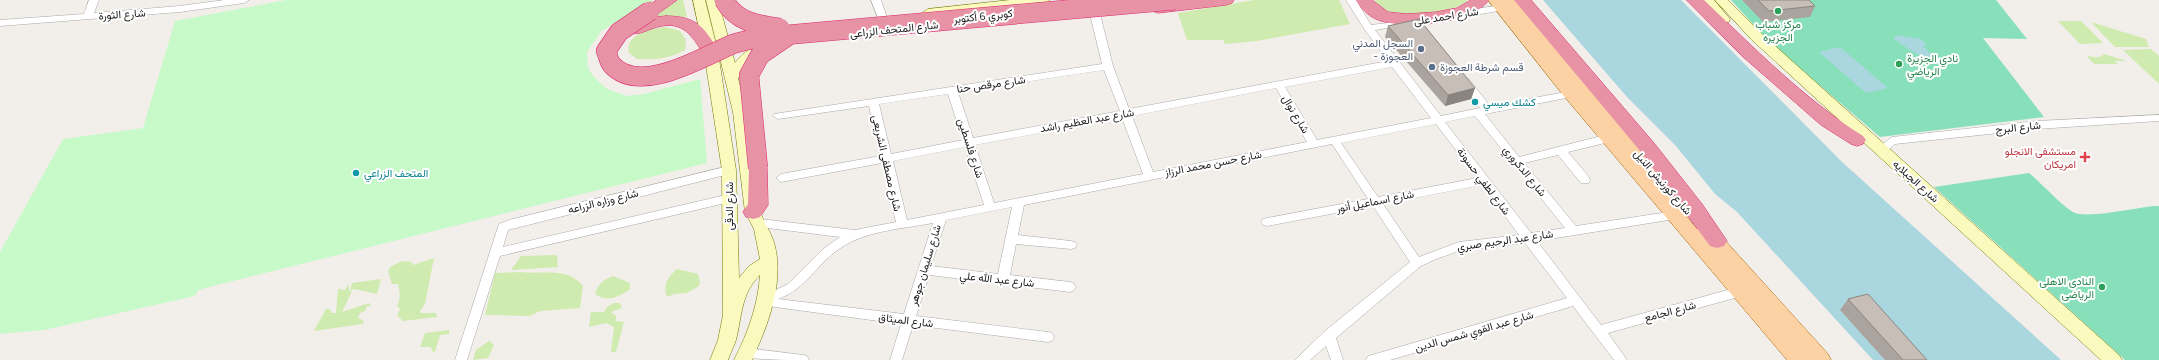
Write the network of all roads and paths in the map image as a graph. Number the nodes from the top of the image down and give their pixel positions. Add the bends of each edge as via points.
1 (94, 0) edge
2 (244, 0) edge
3 (669, 0) edge
4 (699, 0) edge
5 (876, 0) edge
6 (1044, 0) edge
7 (1132, 0) edge
8 (1175, 0) edge
9 (1189, 0) edge
10 (1226, 0) edge
11 (1351, 0) edge
12 (1364, 0) edge
13 (1480, 0) edge
14 (1522, 0) edge
15 (1695, 0) edge
16 (1708, 0) edge
17 (1721, 0) edge
18 (716, 1) edge
19 (1501, 3) edge
20 (180, 5) edge
21 (1093, 5) edge
22 (88, 16) junction
23 (882, 18) junction
24 (0, 22) edge
25 (1415, 22) junction
26 (1368, 28) junction
27 (795, 31) junction
28 (711, 52) junction
29 (1394, 63) junction
30 (1108, 66) junction
31 (1459, 74) edge
32 (732, 77) junction
33 (1279, 85) junction
34 (952, 89) junction
35 (1571, 94) junction
36 (873, 101) junction
37 (1482, 111) junction
38 (1126, 113) junction
39 (778, 116) dead end
40 (2159, 118) edge
41 (1437, 119) junction
42 (1609, 138) junction
43 (1334, 140) junction
44 (1857, 140) junction
45 (968, 142) junction
46 (1314, 144) junction
47 (1560, 150) junction
48 (1885, 152) junction
49 (885, 158) junction
50 (1517, 161) junction
51 (729, 170) junction
52 (1149, 176) junction
53 (781, 178) dead end
54 (1585, 180) dead end
55 (1483, 181) junction
56 (730, 198) junction
57 (1019, 201) junction
58 (1374, 202) junction
59 (990, 207) junction
60 (1675, 215) junction
61 (756, 217) junction
62 (941, 217) junction
63 (1267, 222) dead end
64 (902, 224) junction
65 (1573, 230) junction
66 (855, 234) junction
67 (1012, 238) junction
68 (1527, 238) junction
69 (1717, 241) junction
70 (1071, 245) dead end
71 (495, 253) junction
72 (770, 261) junction
73 (1417, 264) junction
74 (924, 270) junction
75 (1003, 279) junction
76 (1070, 287) dead end
77 (1742, 291) junction
78 (764, 300) junction
79 (1575, 301) junction
80 (730, 315) junction
81 (909, 320) junction
82 (1598, 331) junction
83 (1329, 335) junction
84 (1048, 337) dead end
85 (745, 356) edge
86 (461, 360) edge
87 (719, 360) edge
88 (803, 360) edge
89 (896, 360) edge
90 (1301, 360) edge
91 (1337, 360) edge
92 (1372, 360) edge
93 (1621, 360) edge
94 (1798, 360) edge
95 (1821, 360) edge
96 (2097, 360) edge
97 (2113, 360) edge

1 - 22 street
2 - 20 street, شارع الثورة
3 - 27 highway, bridge via 626,24 615,34 606,51 612,65 630,75 659,75 690,65 734,44
4 - 28 street
5 - 23 street
6 - 23 street, شارع المتحف الزراعى
7 - 27 highway, كوبري 6 أكتوبر via 1057,4
8 - 27 highway, كوبري 6 أكتوبر, bridge via 882,27
9 - 21 street, شارع المتحف الزراعى
10 - 21 highway via 1123,12
11 - 26 street, شارع لطفي حسونة
12 - 25 highway via 1375,12 1384,16
13 - 25 highway via 1477,5
14 - 69 highway via 1621,114 1691,202
15 - 44 highway via 1748,52 1827,121
16 - 44 street, شارع الجبلايه via 1737,32
17 - 48 street, شارع الجبلايه via 1757,37
18 - 27 highway, bridge via 738,17 759,25
18 - 27 street, شارع المتحف الزراعى via 725,18 746,27
18 - 32 street
19 - 25 street, شارع احمد على
19 - 35 main road, شارع كورنيش النيل
19 - 69 main road, شارع كورنيش النيل via 1586,93 1689,213
20 - 22 street, شارع الثورة
21 - 27 street, شارع المتحف الزراعى via 1054,13 857,34
21 - 30 street
22 - 24 street, شارع الثورة
23 - 27 street, شارع المتحف الزراعى
25 - 26 street, شارع احمد على
26 - 29 street, شارع لطفي حسونة
27 - 28 highway via 736,36 680,62 649,68 628,64 619,51 621,43 636,29 656,22 683,22 694,28
27 - 32 street, شارع المتحف الزراعى via 751,53
27 - 61 highway, bridge via 760,55 749,75 758,168
28 - 51 street, شارع الدقى
29 - 33 street, شارع عبد العظيم راشد
29 - 41 street, شارع لطفي حسونة
30 - 34 street, شارع مرقص حنا
30 - 38 street
31 - 37 street, شارع الدكروري
32 - 61 street, شارع الدقى via 744,143 748,187
33 - 38 street, شارع عبد العظيم راشد
33 - 46 street, شارع نوال
34 - 36 street, شارع مرقص حنا
34 - 45 street, شارع فلسطين
35 - 37 street, شارع حسن محمد الرزاز
35 - 42 main road, شارع كورنيش النيل
36 - 39 street, شارع مرقص حنا
36 - 49 street, شارع مصطفى الشريعى
37 - 41 street, شارع حسن محمد الرزاز
37 - 50 street, شارع الدكروري
38 - 45 street, شارع عبد العظيم راشد
38 - 52 street
40 - 48 street, شارع البرج via 2036,125 1892,141 1884,147
41 - 43 street, شارع حسن محمد الرزاز
41 - 55 street, شارع لطفي حسونة
42 - 47 street
42 - 60 main road, شارع كورنيش النيل
43 - 46 street, شارع حسن محمد الرزاز
43 - 58 street
44 - 96 street, شارع الجبلايه
45 - 49 street, شارع عبد العظيم راشد
45 - 59 street, شارع فلسطين
46 - 52 street, شارع حسن محمد الرزاز
47 - 50 street
47 - 54 street
48 - 97 street, شارع الجبلايه
49 - 53 street, شارع عبد العظيم راشد
49 - 64 street, شارع مصطفى الشريعى
50 - 65 street, شارع الدكروري
51 - 56 street, شارع الدقى
51 - 71 street, شارع وزاره الزراعه via 509,224 503,227
52 - 57 street, شارع حسن محمد الرزاز
55 - 58 street, شارع اسماعيل أنور
55 - 68 street, شارع لطفي حسونة
56 - 71 street
56 - 80 street, شارع الدقى
57 - 59 street, شارع حسن محمد الرزاز
57 - 67 street
58 - 63 street, شارع اسماعيل أنور
58 - 73 street
59 - 62 street, شارع حسن محمد الرزاز
60 - 65 street, شارع عبد الرحيم صبري
60 - 77 main road, شارع كورنيش النيل
61 - 66 street, شارع حسن محمد الرزاز via 783,227
61 - 72 street, شارع الدقى
62 - 64 street, شارع حسن محمد الرزاز
62 - 74 street, شارع سليمان جوهر
64 - 66 street, شارع حسن محمد الرزاز
65 - 68 street, شارع عبد الرحيم صبري
66 - 78 street, شارع حسن محمد الرزاز via 824,254 792,288
67 - 70 street
67 - 75 street
68 - 73 street, شارع عبد الرحيم صبري via 1454,246
68 - 79 street, شارع لطفي حسونة
69 - 95 main road, شارع كورنيش النيل
71 - 86 street, شارع وزاره الزراعه
72 - 78 street, شارع الدقى
72 - 80 street via 747,276
73 - 83 street, شارع عبد الرحيم صبري
74 - 75 street, شارع عبد الله علي
74 - 81 street, شارع سليمان جوهر
75 - 76 street, شارع عبد الله علي
77 - 82 street, شارع الجامع
77 - 94 main road, شارع كورنيش النيل
78 - 81 street, شارع الميثاق
78 - 85 street, شارع الدقى via 758,328
79 - 82 street, شارع لطفي حسونة
79 - 92 street, شارع عبد القوي شمس الدين
80 - 87 street, شارع الدقى via 727,340
81 - 84 street, شارع الميثاق
81 - 89 street, شارع سليمان جوهر
82 - 93 street, شارع لطفي حسونة
83 - 90 street, شارع عبد الرحيم صبري
83 - 91 street
85 - 88 street

